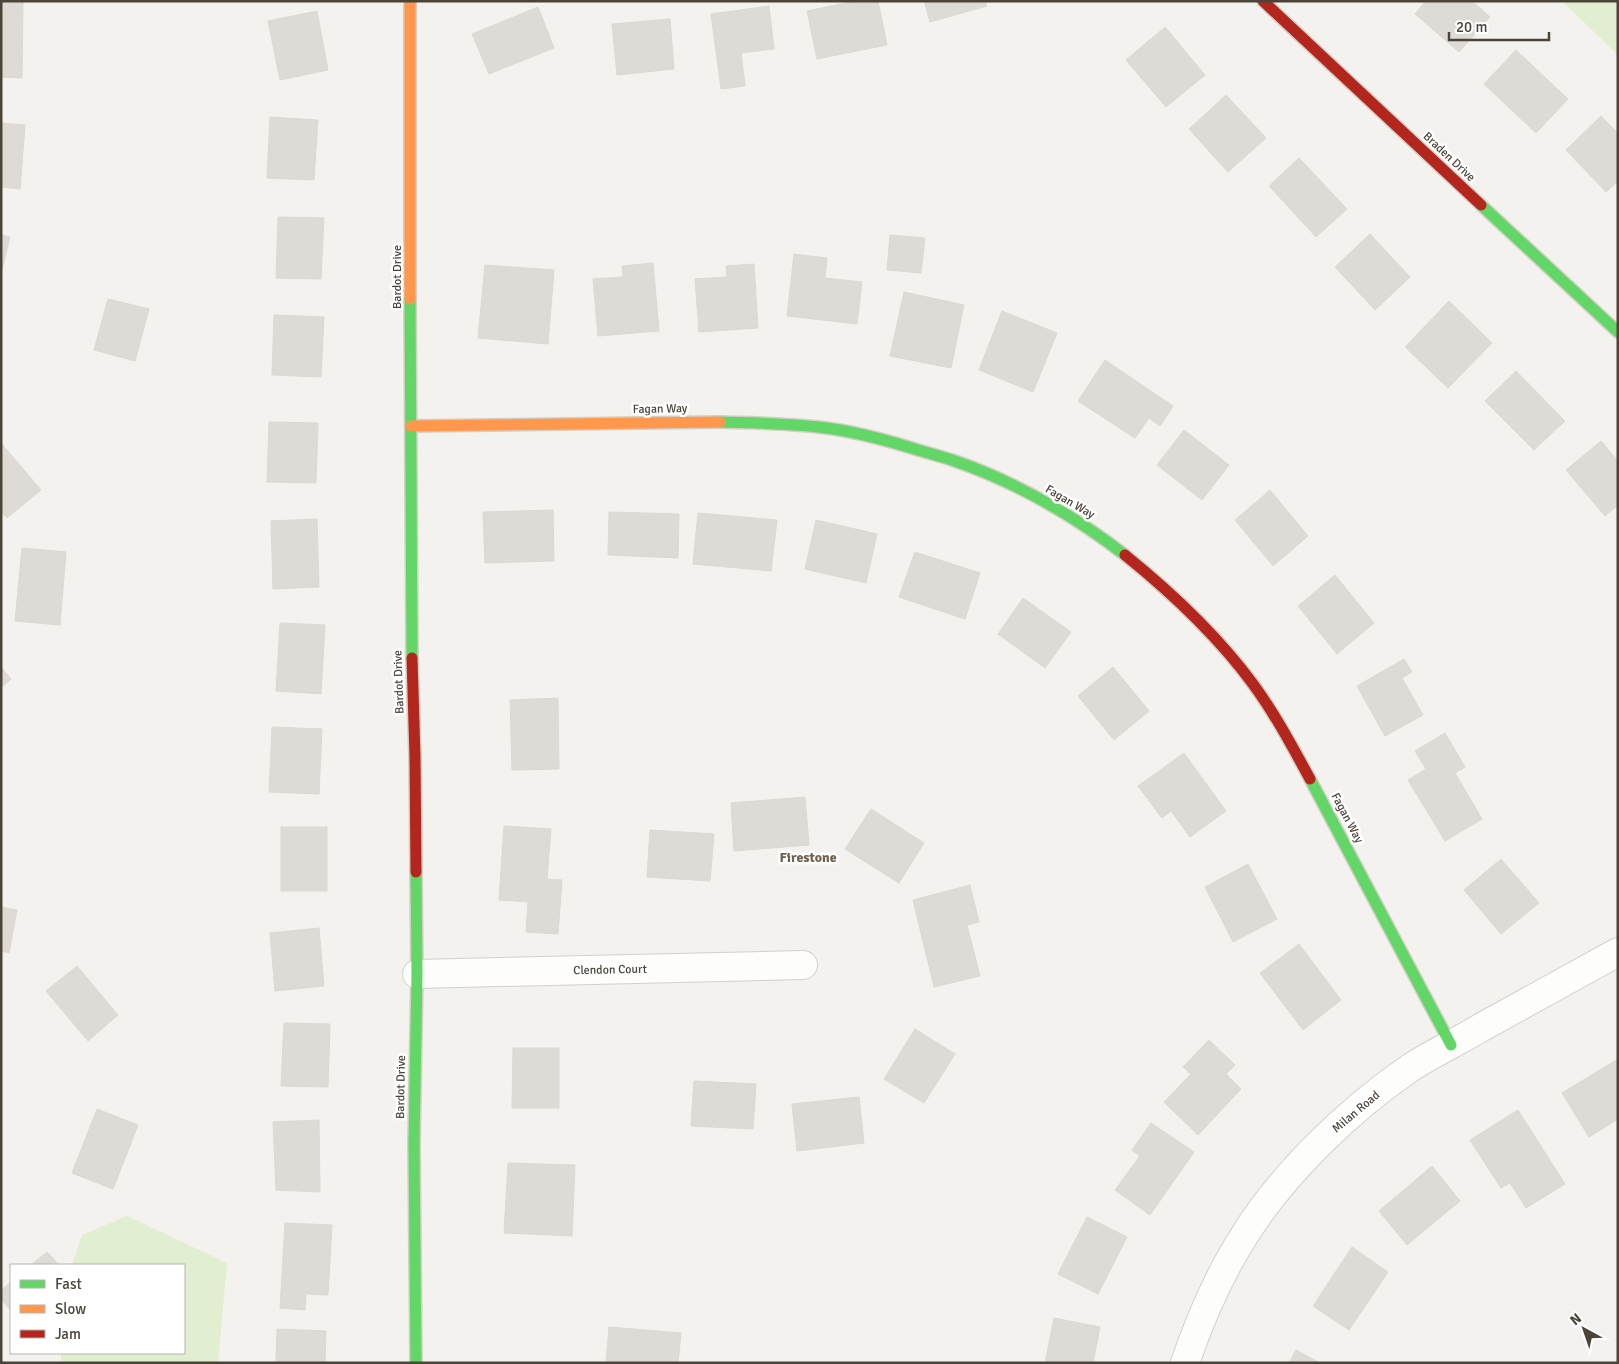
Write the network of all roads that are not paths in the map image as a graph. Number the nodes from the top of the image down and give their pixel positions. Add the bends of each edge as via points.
1 (410, 1) edge
2 (1263, 1) edge
3 (1618, 332) edge
4 (411, 426) junction
5 (1618, 952) edge
6 (803, 966) dead end
7 (417, 974) junction
8 (1451, 1045) junction
9 (416, 1363) edge
10 (1185, 1363) edge

1 - 4 street, Bardot Drive
2 - 3 street, Braden Drive
4 - 7 street, Bardot Drive
4 - 8 street, Fagan Way via 722,422 831,428 957,462 1011,484 1072,518 1164,586 1192,612 1242,670 1285,734 1338,828
5 - 8 street, Milan Road
6 - 7 street, Clendon Court
7 - 9 street, Bardot Drive via 414,1144
8 - 10 street, Milan Road via 1411,1068 1350,1114 1322,1140 1272,1197 1244,1235 1225,1269

